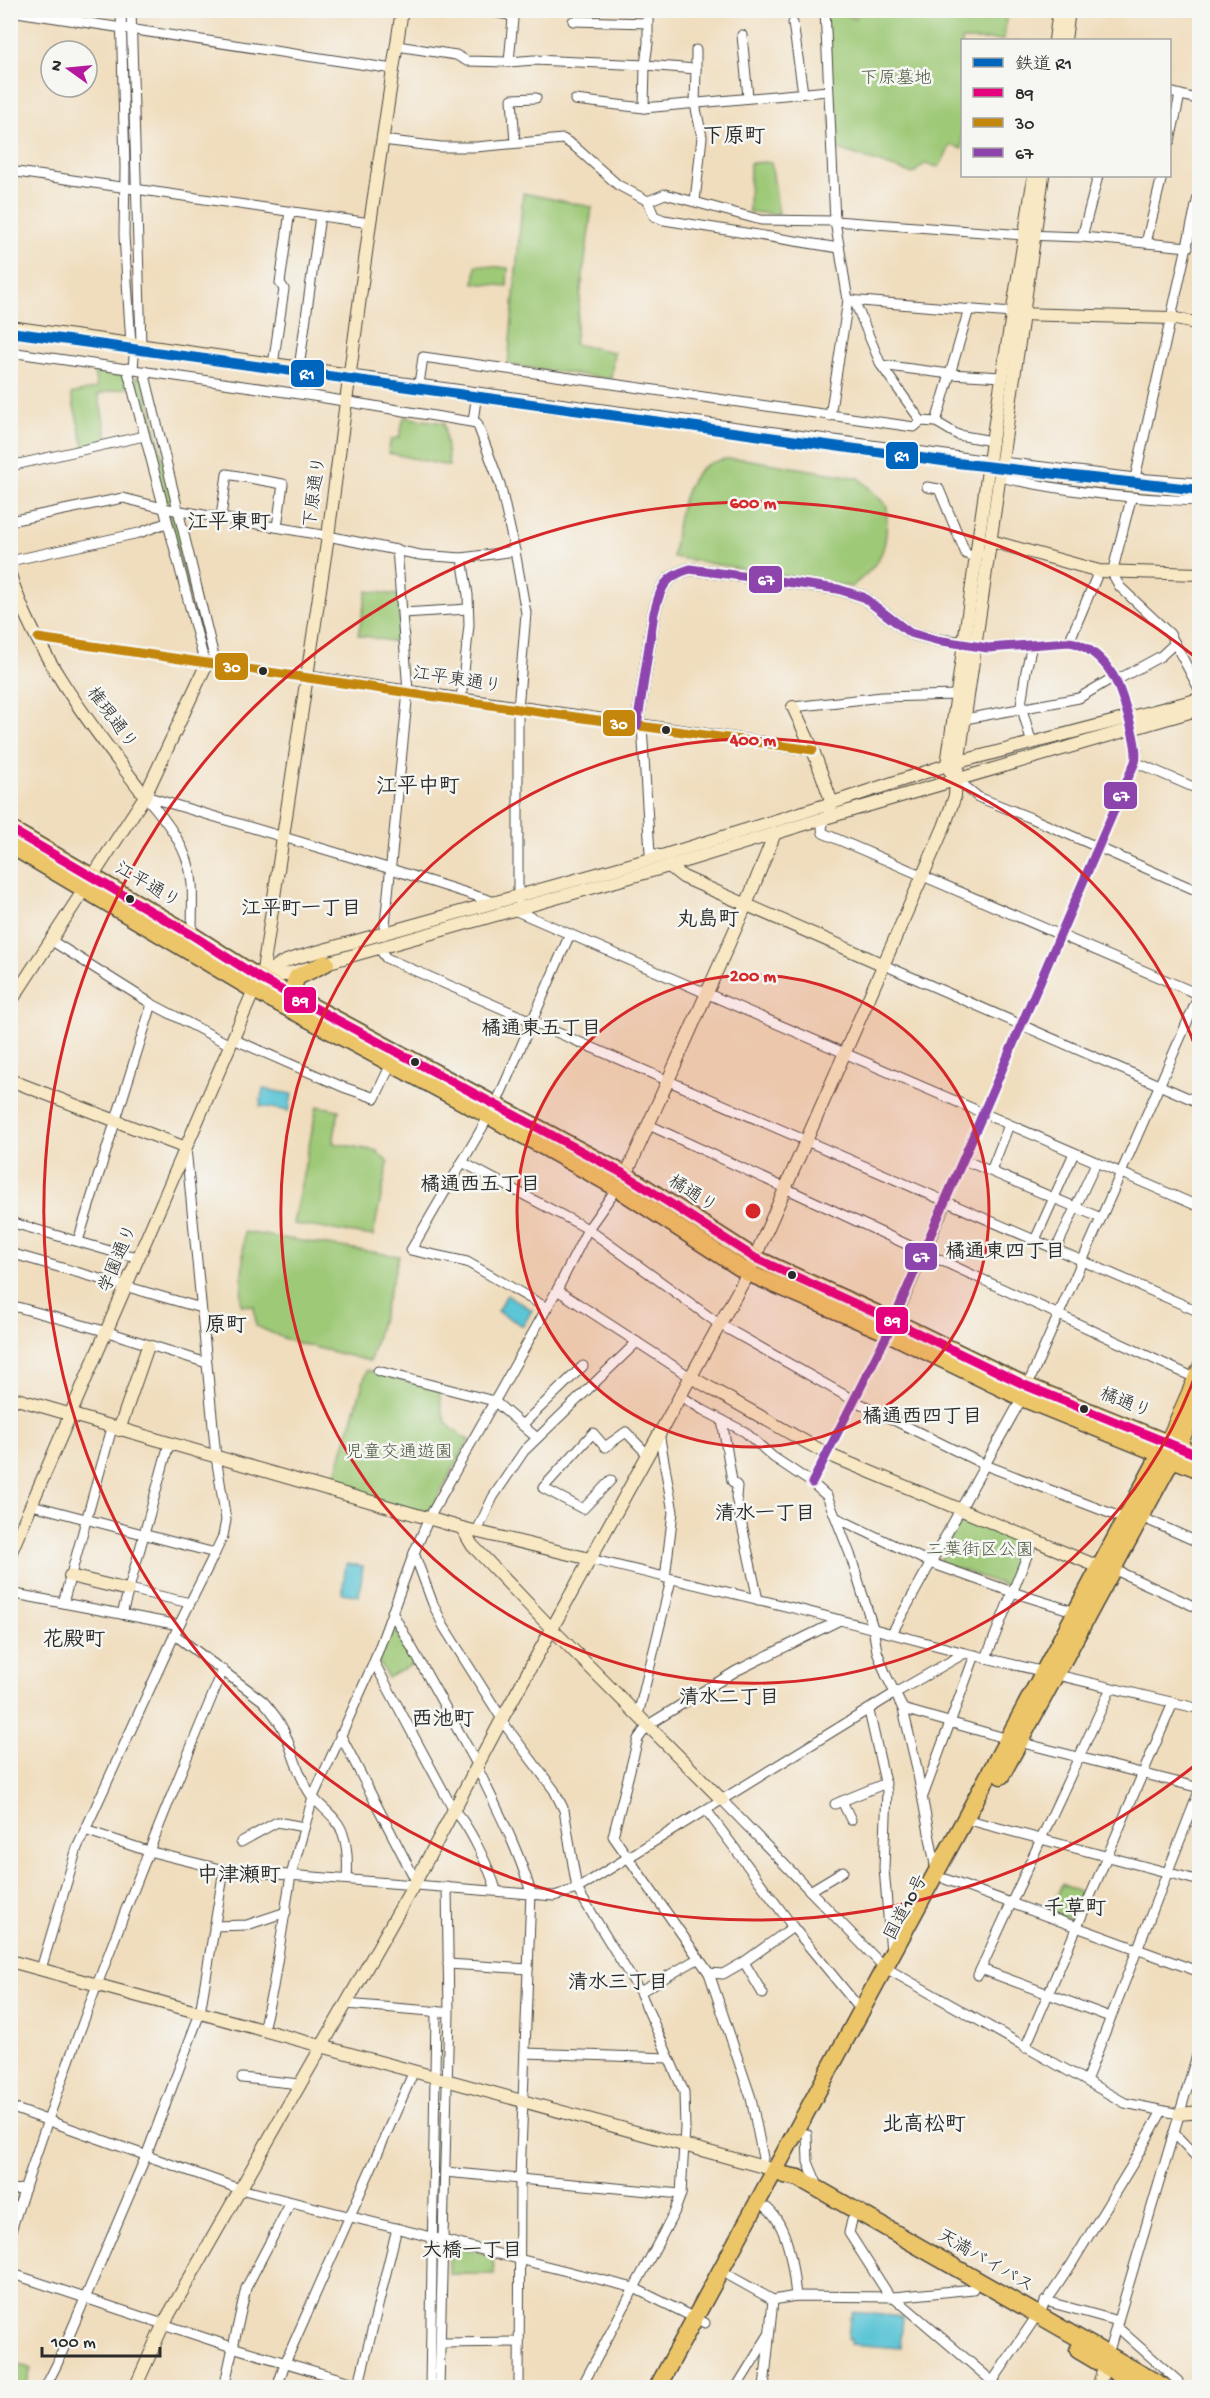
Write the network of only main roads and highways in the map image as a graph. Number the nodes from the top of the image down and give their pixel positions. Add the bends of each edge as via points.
1 (10, 829) edge
2 (10, 845) edge
3 (89, 882) junction
4 (326, 963) road end
5 (257, 984) junction
6 (300, 999) junction
7 (492, 1110) junction
8 (1197, 1373) edge
9 (1200, 1400) edge
10 (1170, 1450) junction
11 (1200, 1456) edge
12 (1200, 1470) edge
13 (1106, 1568) junction
14 (1051, 1672) junction
15 (890, 1965) junction
16 (773, 2170) junction
17 (1038, 2312) junction
18 (699, 2320) junction
19 (1106, 2360) junction
20 (657, 2388) edge
21 (669, 2388) edge
22 (1142, 2388) edge
23 (1166, 2388) edge

1 - 3 highway, 江平通り
2 - 3 highway, 江平通り
3 - 5 highway, 江平通り
3 - 5 highway, 江平通り via 192,935
4 - 6 highway via 297,976 293,987
5 - 6 highway, 橘通り
5 - 7 highway, 橘通り via 391,1064
6 - 7 highway, 橘通り
7 - 10 highway, 橘通り via 622,1182 752,1266 891,1327 1024,1392
8 - 10 main road
9 - 10 main road
10 - 11 highway
10 - 12 highway
10 - 13 highway, 国道10号
13 - 14 highway, 国道10号
13 - 14 highway, 国道10号 via 1076,1612
14 - 15 highway, 国道10号
15 - 16 highway, 国道10号
15 - 16 highway, 国道10号 via 807,2133
16 - 17 highway, 天満バイパス via 799,2178
16 - 17 highway, 天満バイパス via 794,2187 973,2289
16 - 18 highway, 国道10号
16 - 18 highway, 国道10号 via 767,2208 730,2276
17 - 19 highway, 天満バイパス
18 - 20 highway, 国道10号
18 - 21 highway, 国道10号
19 - 22 highway, 天満バイパス
19 - 23 highway, 天満バイパス

